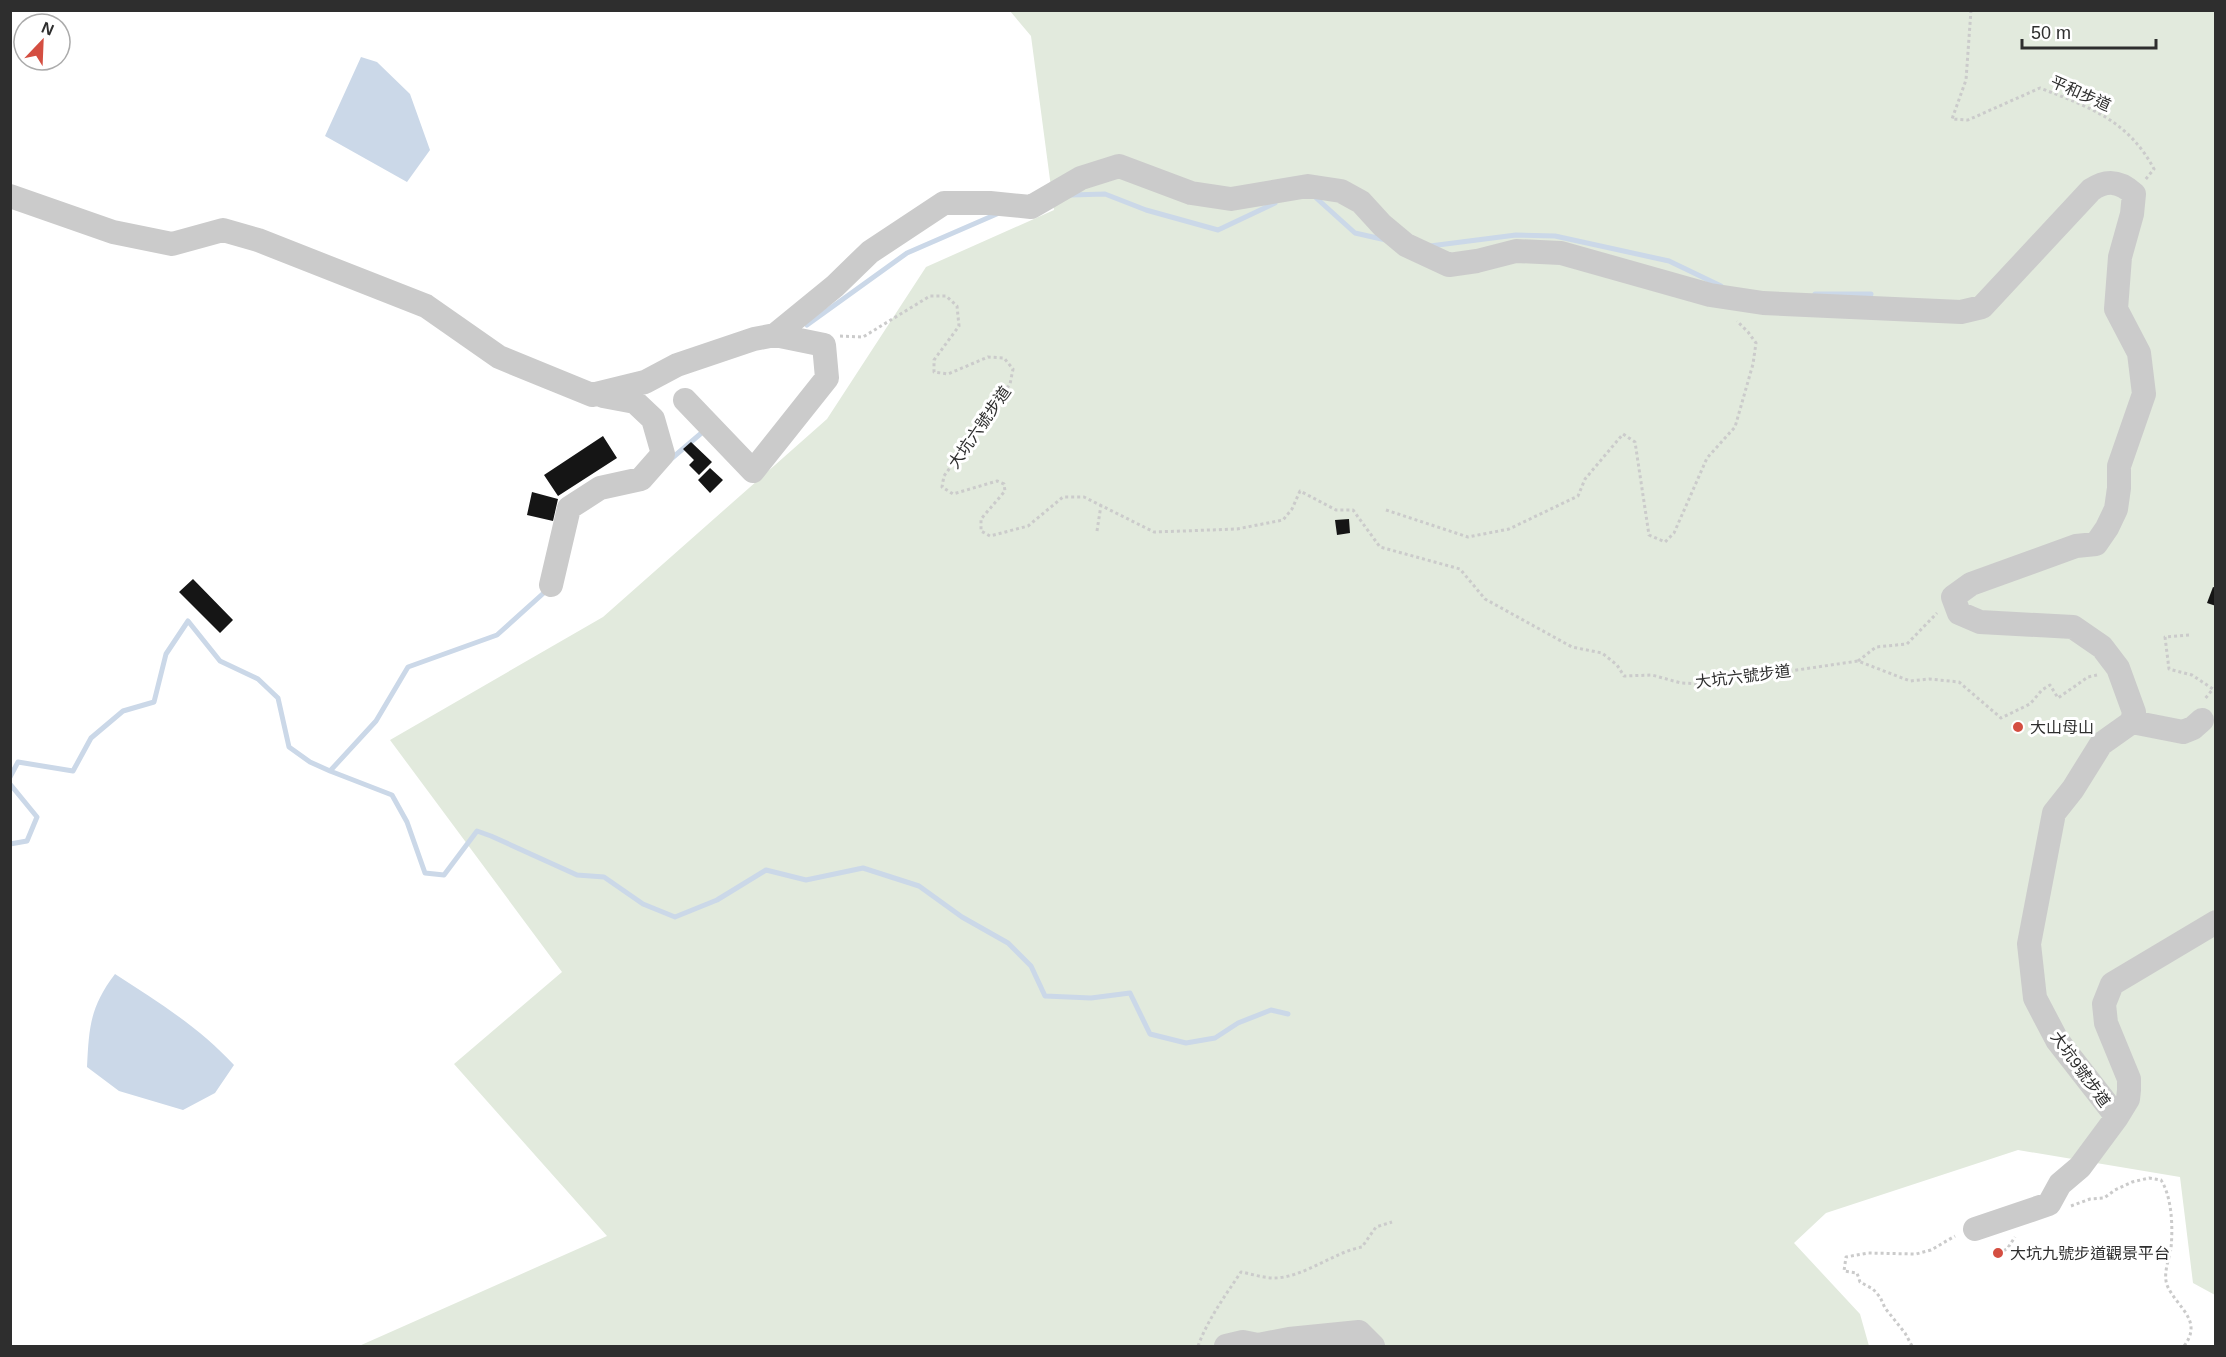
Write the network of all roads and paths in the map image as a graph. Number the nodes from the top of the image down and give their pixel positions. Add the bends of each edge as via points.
1 (1971, 10) edge
2 (2134, 194) junction
3 (10, 196) edge
4 (1733, 317) dead end
5 (775, 335) junction
6 (824, 345) junction
7 (592, 394) junction
8 (685, 400) dead end
9 (1101, 505) junction
10 (1386, 510) dead end
11 (1097, 531) dead end
12 (551, 585) dead end
13 (1953, 597) junction
14 (2189, 635) dead end
15 (1858, 660) junction
16 (2067, 691) dead end
17 (2132, 722) junction
18 (2198, 724) joint
19 (2216, 922) edge
20 (2117, 1117) junction
21 (2049, 1204) junction
22 (1392, 1222) dead end
23 (1974, 1229) dead end
24 (1941, 1242) dead end
25 (1198, 1347) edge
26 (1226, 1347) edge
27 (1373, 1347) edge
28 (1912, 1347) edge
29 (2184, 1347) edge

1 - 2 path, 平和步道 via 1966,80 1952,119 1968,120 2038,88 2092,108 2122,128 2154,169
2 - 5 lane via 2115,182 2102,183 2091,190 1982,307 1961,312 1763,303 1710,295 1561,253 1516,251 1449,265 1406,245 1361,202 1341,191 1308,186 1231,199 1191,193 1119,166 1081,178 1031,207 944,203 870,252
2 - 13 lane via 2120,257 2116,309 2139,353 2144,394 2119,466 2116,509 2096,544 2076,546 1971,584
3 - 7 lane via 113,231 172,244 223,230 258,240 426,306 499,357
4 - 10 path via 1756,344 1735,427 1707,458 1674,533 1665,542 1649,535 1635,442 1623,434 1586,479 1578,496 1509,529 1468,537
5 - 6 lane
5 - 7 lane via 677,365 645,382
6 - 8 lane via 827,378 753,471
6 - 9 path, 大坑六號步道 via 836,336 862,337 930,296 946,296 957,306 959,326 934,360 934,372 948,374 988,357 1004,358 1013,369 1010,384 944,476 942,487 953,495 997,481 1004,484 1005,491 981,519 981,531 990,536 1028,526 1063,497 1084,496
7 - 12 lane via 635,402 653,419 663,454 641,479 600,488 568,508
9 - 11 path
9 - 15 path, 大坑六號步道 via 1154,532 1237,529 1283,520 1300,491 1336,510 1353,510 1380,547 1460,569 1485,598 1572,647 1602,653 1624,676 1652,675 1702,684
13 - 15 path via 1907,644 1876,647
13 - 17 lane via 1959,613 1980,622 2073,627 2102,646 2118,668 2134,712
14 - 18 path via 2165,637 2169,669 2192,675 2213,689 2192,715
15 - 16 path via 1910,681 1959,682 2001,718 2030,704 2050,685 2058,698
17 - 18 lane via 2183,732
17 - 20 lane, 大坑9號步道 via 2101,744 2054,813 2029,944 2035,998 2057,1040
19 - 20 lane via 2112,984 2104,1004 2106,1023 2129,1079 2128,1099
20 - 21 lane, 大坑9號步道 via 2080,1167 2060,1184
21 - 23 lane
21 - 29 path via 2070,1206 2104,1198 2132,1182 2161,1180 2167,1190 2170,1215 2167,1284 2190,1322 2190,1339
22 - 25 path via 1376,1227 1362,1247 1292,1274 1275,1278 1241,1272
24 - 28 path via 1916,1254 1868,1253 1846,1257 1844,1270 1857,1273 1860,1282 1880,1297
26 - 27 lane via 1243,1342 1258,1345 1359,1332

